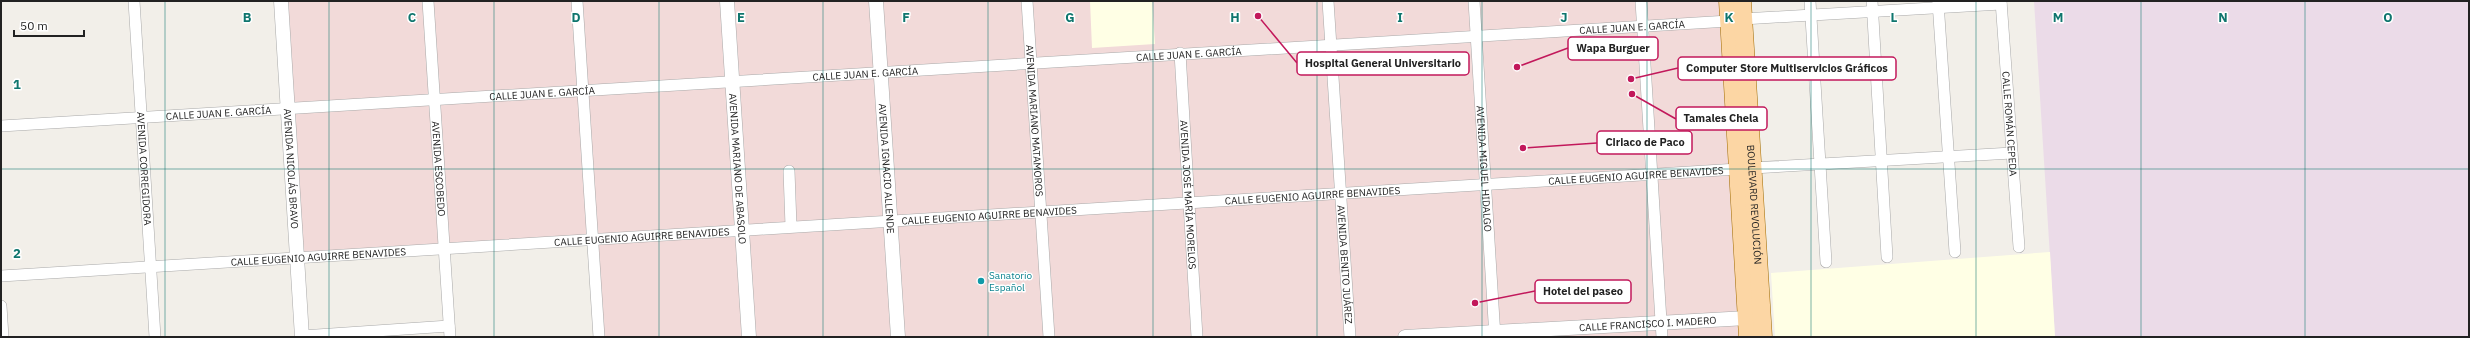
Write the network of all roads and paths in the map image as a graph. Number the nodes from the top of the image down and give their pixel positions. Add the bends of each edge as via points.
1 (134, 1) edge
2 (281, 1) edge
3 (428, 1) edge
4 (577, 1) edge
5 (727, 1) edge
6 (876, 1) edge
7 (1027, 1) edge
8 (1328, 1) edge
9 (1474, 1) edge
10 (1641, 1) edge
11 (1728, 1) edge
12 (1742, 1) edge
13 (1810, 1) edge
14 (2001, 2) edge
15 (1938, 4) edge
16 (1872, 6) edge
17 (1811, 15) junction
18 (1736, 20) junction
19 (1642, 26) junction
20 (1476, 35) junction
21 (1331, 44) junction
22 (1180, 53) junction
23 (1031, 63) junction
24 (881, 72) junction
25 (732, 82) junction
26 (583, 91) junction
27 (434, 100) junction
28 (288, 109) junction
29 (141, 118) junction
30 (1, 126) edge
31 (2012, 152) junction
32 (1949, 156) junction
33 (1881, 160) junction
34 (1821, 164) junction
35 (1745, 169) junction
36 (789, 171) dead end
37 (1652, 174) junction
38 (1486, 184) junction
39 (1340, 193) junction
40 (1189, 202) junction
41 (1041, 211) junction
42 (890, 220) junction
43 (791, 226) junction
44 (742, 229) junction
45 (593, 238) junction
46 (2019, 247) dead end
47 (444, 248) junction
48 (1955, 252) dead end
49 (297, 257) junction
50 (1887, 257) dead end
51 (1826, 262) dead end
52 (151, 267) junction
53 (1, 276) edge
54 (1, 306) edge
55 (1747, 318) junction
56 (1661, 322) junction
57 (449, 332) edge
58 (1582, 332) edge
59 (1495, 334) edge
60 (302, 336) edge
61 (3, 337) edge
62 (155, 337) edge
63 (599, 337) edge
64 (749, 337) edge
65 (898, 337) edge
66 (1049, 337) edge
67 (1197, 337) edge
68 (1350, 337) edge
69 (1405, 337) edge
70 (1662, 337) edge
71 (1748, 337) edge
72 (1763, 337) edge

1 - 29 street, AVENIDA CORREGIDORA
2 - 28 street, AVENIDA NICOLÁS BRAVO
3 - 27 street, AVENIDA ESCOBEDO
4 - 26 street
5 - 25 street, AVENIDA MARIANO DE ABASOLO
6 - 24 street, AVENIDA IGNACIO ALLENDE
7 - 23 street, AVENIDA MARIANO MATAMOROS
8 - 21 street, AVENIDA BENITO JUÁREZ
9 - 20 street, AVENIDA MIGUEL HIDALGO
10 - 19 street
11 - 18 main road
12 - 18 main road
13 - 17 street
14 - 15 street, CALLE JUAN E. GARCÍA
14 - 31 street, CALLE ROMÁN CEPEDA
15 - 16 street, CALLE JUAN E. GARCÍA
15 - 32 street
16 - 17 street, CALLE JUAN E. GARCÍA
16 - 33 street
17 - 18 street, CALLE JUAN E. GARCÍA
17 - 34 street
18 - 19 street, CALLE JUAN E. GARCÍA
18 - 35 main road
19 - 20 street, CALLE JUAN E. GARCÍA
19 - 37 street
20 - 21 street, CALLE JUAN E. GARCÍA
20 - 38 street, AVENIDA MIGUEL HIDALGO
21 - 22 street, CALLE JUAN E. GARCÍA
21 - 39 street, AVENIDA BENITO JUÁREZ
22 - 23 street, CALLE JUAN E. GARCÍA
22 - 40 street, AVENIDA JOSÉ MARÍA MORELOS
23 - 24 street, CALLE JUAN E. GARCÍA
23 - 41 street, AVENIDA MARIANO MATAMOROS
24 - 25 street, CALLE JUAN E. GARCÍA
24 - 42 street, AVENIDA IGNACIO ALLENDE
25 - 26 street, CALLE JUAN E. GARCÍA
25 - 44 street, AVENIDA MARIANO DE ABASOLO
26 - 27 street, CALLE JUAN E. GARCÍA
26 - 45 street
27 - 28 street, CALLE JUAN E. GARCÍA
27 - 47 street, AVENIDA ESCOBEDO
28 - 29 street, CALLE JUAN E. GARCÍA
28 - 49 street, AVENIDA NICOLÁS BRAVO
29 - 30 street, CALLE JUAN E. GARCÍA
29 - 52 street, AVENIDA CORREGIDORA
31 - 32 street, CALLE EUGENIO AGUIRRE BENAVIDES
31 - 46 street, CALLE ROMÁN CEPEDA
32 - 33 street, CALLE EUGENIO AGUIRRE BENAVIDES
32 - 48 street
33 - 34 street, CALLE EUGENIO AGUIRRE BENAVIDES
33 - 50 street
34 - 35 street, CALLE EUGENIO AGUIRRE BENAVIDES
34 - 51 street
35 - 37 street, CALLE EUGENIO AGUIRRE BENAVIDES
35 - 55 main road
35 - 72 main road, BOULEVARD REVOLUCIÓN
36 - 43 street
37 - 38 street, CALLE EUGENIO AGUIRRE BENAVIDES
37 - 56 street
38 - 39 street, CALLE EUGENIO AGUIRRE BENAVIDES
38 - 59 street, AVENIDA MIGUEL HIDALGO
39 - 40 street, CALLE EUGENIO AGUIRRE BENAVIDES
39 - 68 street, AVENIDA BENITO JUÁREZ
40 - 41 street, CALLE EUGENIO AGUIRRE BENAVIDES
40 - 67 street, AVENIDA JOSÉ MARÍA MORELOS
41 - 42 street, CALLE EUGENIO AGUIRRE BENAVIDES
41 - 66 street, AVENIDA MARIANO MATAMOROS
42 - 43 street, CALLE EUGENIO AGUIRRE BENAVIDES
42 - 65 street, AVENIDA IGNACIO ALLENDE
43 - 44 street, CALLE EUGENIO AGUIRRE BENAVIDES
44 - 45 street, CALLE EUGENIO AGUIRRE BENAVIDES
44 - 64 street, AVENIDA MARIANO DE ABASOLO
45 - 47 street, CALLE EUGENIO AGUIRRE BENAVIDES
45 - 63 street
47 - 49 street, CALLE EUGENIO AGUIRRE BENAVIDES
47 - 57 street, AVENIDA ESCOBEDO
49 - 52 street, CALLE EUGENIO AGUIRRE BENAVIDES
49 - 60 street, AVENIDA NICOLÁS BRAVO
52 - 53 street, CALLE EUGENIO AGUIRRE BENAVIDES
52 - 62 street, AVENIDA CORREGIDORA
54 - 61 street
55 - 56 street, CALLE FRANCISCO I. MADERO
55 - 71 main road
56 - 58 street, CALLE FRANCISCO I. MADERO
56 - 70 street
57 - 60 street
58 - 59 street, CALLE FRANCISCO I. MADERO
59 - 69 street, CALLE FRANCISCO I. MADERO

